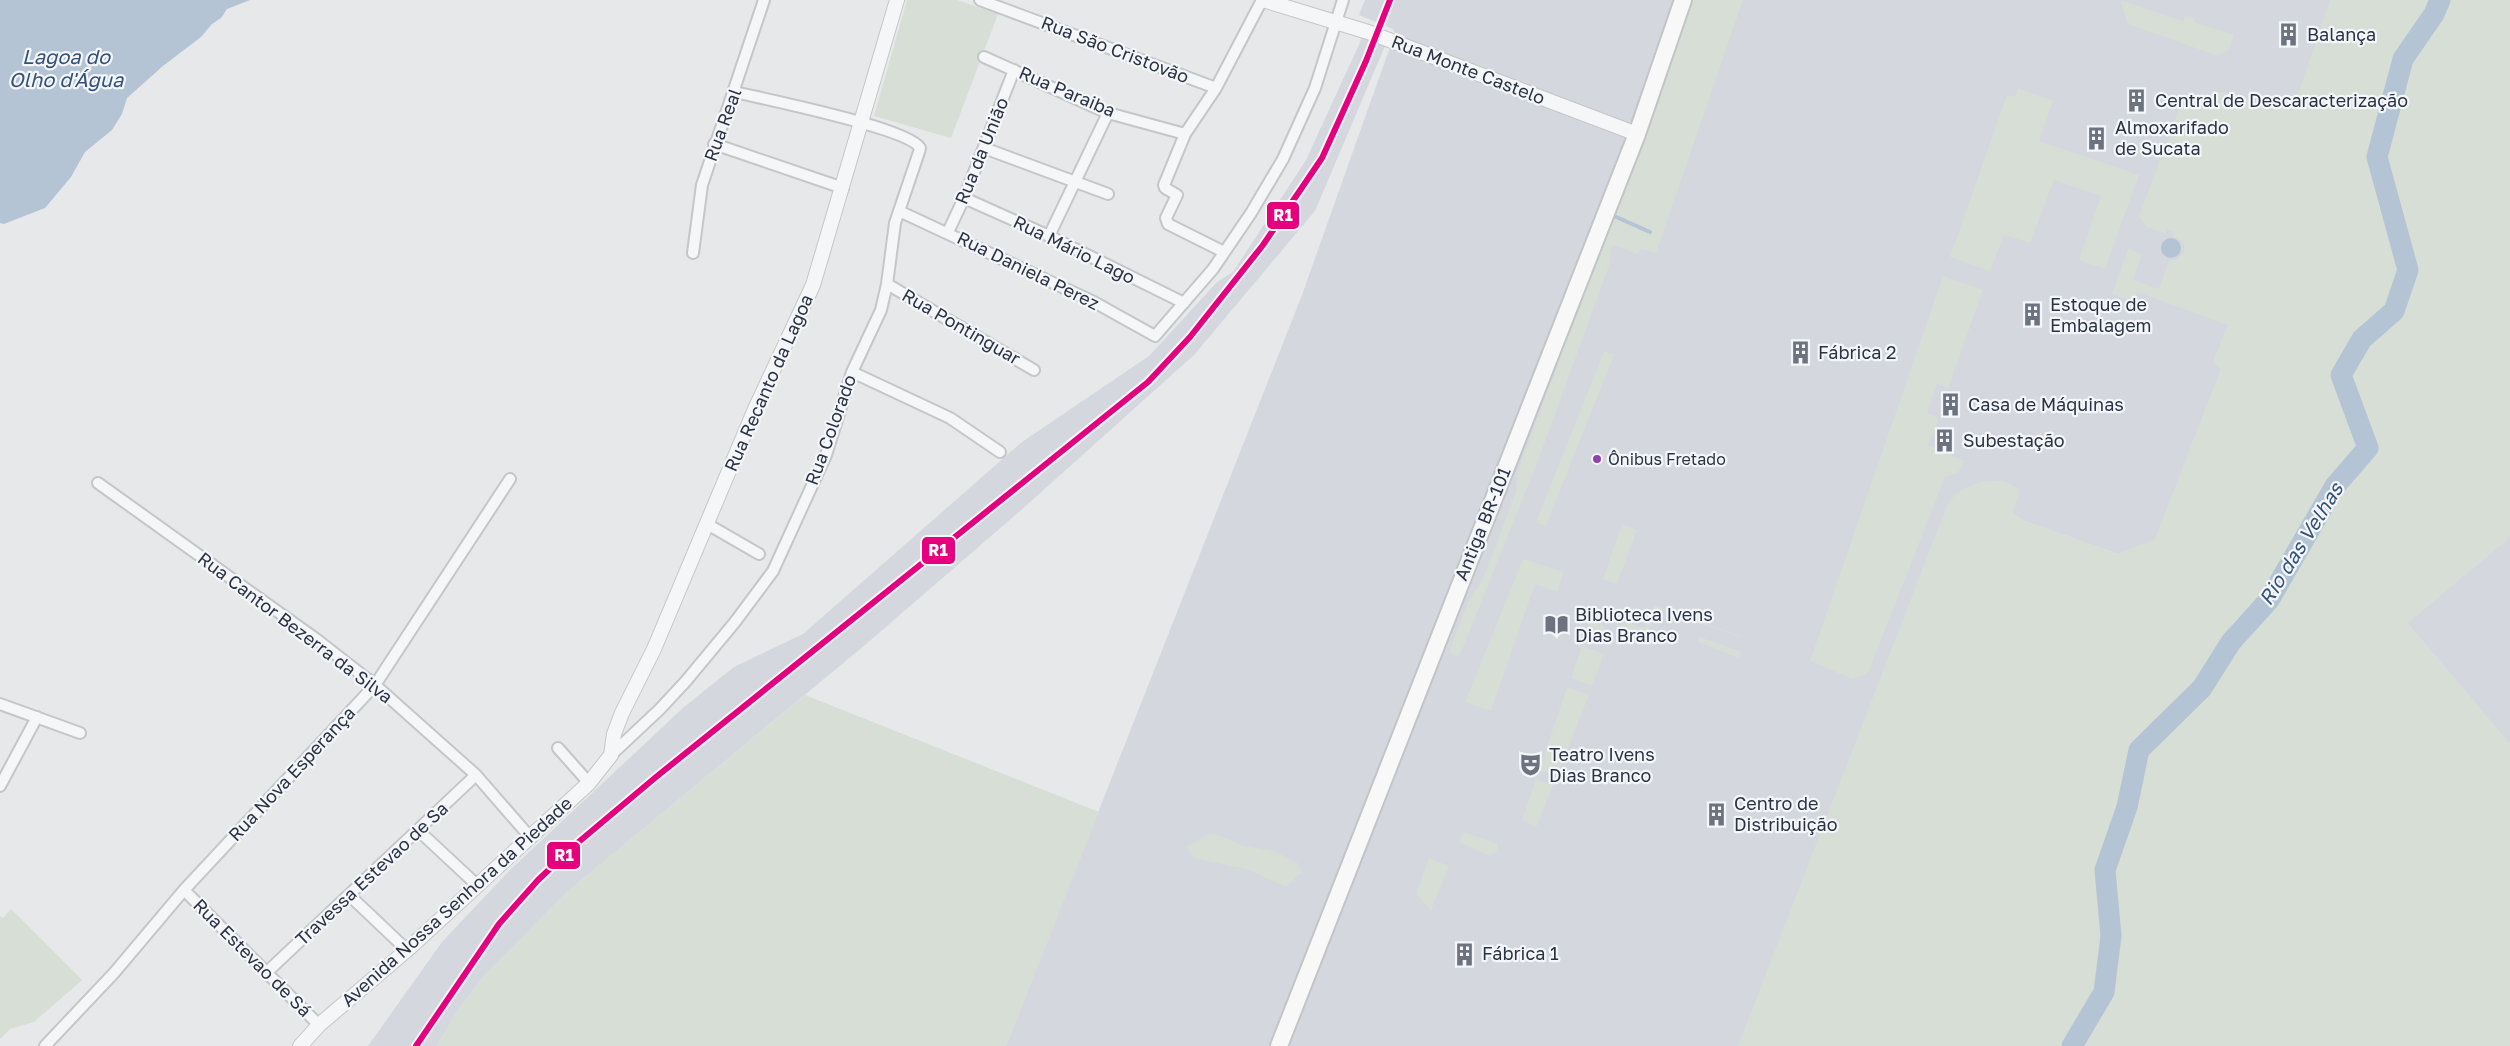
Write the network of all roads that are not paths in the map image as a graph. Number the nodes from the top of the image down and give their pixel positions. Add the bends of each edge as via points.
1 (764, 0) edge
2 (897, 0) edge
3 (980, 0) edge
4 (1263, 0) edge
5 (1343, 0) edge
6 (1683, 0) edge
7 (1335, 22) junction
8 (984, 57) dead end
9 (1014, 70) junction
10 (1216, 88) junction
11 (735, 92) junction
12 (1108, 113) junction
13 (861, 123) junction
14 (1185, 134) junction
15 (1637, 134) junction
16 (714, 144) junction
17 (984, 148) junction
18 (1075, 181) junction
19 (843, 188) junction
20 (1108, 194) dead end
21 (964, 198) junction
22 (899, 211) junction
23 (948, 232) junction
24 (1049, 236) junction
25 (1224, 252) junction
26 (693, 253) dead end
27 (887, 284) junction
28 (1184, 303) junction
29 (1034, 370) dead end
30 (852, 372) junction
31 (1000, 452) dead end
32 (510, 479) dead end
33 (98, 483) dead end
34 (707, 524) junction
35 (759, 554) dead end
36 (375, 685) junction
37 (0, 704) edge
38 (37, 717) junction
39 (80, 733) dead end
40 (558, 748) dead end
41 (611, 755) junction
42 (476, 775) junction
43 (589, 783) junction
44 (0, 786) edge
45 (419, 831) junction
46 (530, 837) junction
47 (478, 886) junction
48 (184, 890) junction
49 (349, 895) junction
50 (407, 950) junction
51 (267, 972) junction
52 (320, 1025) junction
53 (48, 1045) edge
54 (300, 1046) edge
55 (1279, 1046) edge

1 - 11 street, Rua Real
2 - 13 street, Rua Recanto da Lagoa
3 - 10 street, Rua São Cristovão
4 - 7 street, Rua Monte Castelo
4 - 10 street, Rua São Cristovão
5 - 7 street
6 - 15 main road, Antiga BR-101
7 - 15 street, Rua Monte Castelo
7 - 25 street via 1315,88 1283,159
8 - 9 street, Rua Paraiba
9 - 12 street, Rua Paraiba
9 - 17 street, Rua da União
10 - 14 street, Rua São Cristovão
11 - 13 street
11 - 16 street, Rua Real
12 - 14 street, Rua Paraiba
12 - 18 street
13 - 19 street, Rua Recanto da Lagoa
13 - 22 street, Rua Colorado via 914,141 920,148
14 - 25 street, Rua São Cristovão via 1164,185 1177,195 1167,223
15 - 55 main road, Antiga BR-101
16 - 19 street
16 - 26 street, Rua Real via 702,185
17 - 18 street
17 - 21 street, Rua da União
18 - 20 street
18 - 24 street
19 - 34 street, Rua Recanto da Lagoa via 806,302
21 - 23 street, Rua da União
21 - 24 street, Rua Mário Lago
22 - 23 street, Rua Daniela Perez
22 - 27 street, Rua Colorado
23 - 28 street, Rua Daniela Perez via 1155,336
24 - 28 street, Rua Mário Lago
25 - 28 street
27 - 29 street, Rua Pontinguar
27 - 30 street, Rua Colorado via 880,310
30 - 31 street via 950,418
30 - 41 street, Rua Colorado via 826,455 766,581 686,681
32 - 36 street, Rua Nova Esperança
33 - 36 street, Rua Cantor Bezerra da Silva
34 - 35 street
34 - 41 street, Rua Recanto da Lagoa via 619,722
36 - 42 street, Rua Cantor Bezerra da Silva
36 - 48 street, Rua Nova Esperança
37 - 38 street
38 - 39 street
38 - 44 street
40 - 43 street
41 - 43 street, Avenida Nossa Senhora da Piedade
42 - 45 street, Travessa Estevao de Sa
42 - 46 street, Rua Cantor Bezerra da Silva
43 - 46 street, Avenida Nossa Senhora da Piedade
45 - 47 street
45 - 49 street, Travessa Estevao de Sa
46 - 47 street, Avenida Nossa Senhora da Piedade
47 - 50 street, Avenida Nossa Senhora da Piedade
48 - 51 street, Rua Estevao de Sá
48 - 53 street, Rua Nova Esperança
49 - 50 street
49 - 51 street, Travessa Estevao de Sa
50 - 52 street, Avenida Nossa Senhora da Piedade
51 - 52 street, Rua Estevao de Sá
52 - 54 street, Avenida Nossa Senhora da Piedade

